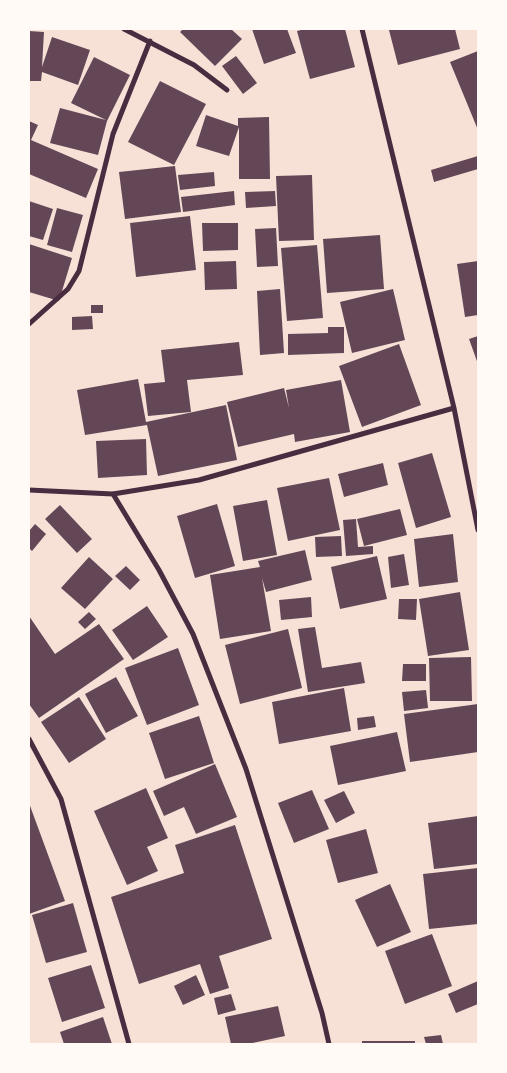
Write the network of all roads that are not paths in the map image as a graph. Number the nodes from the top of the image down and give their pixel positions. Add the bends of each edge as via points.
1 (124, 29) edge
2 (362, 29) edge
3 (150, 41) junction
4 (227, 90) dead end
5 (29, 324) edge
6 (454, 408) junction
7 (29, 490) edge
8 (113, 494) junction
9 (478, 530) edge
10 (29, 739) edge
11 (129, 1044) edge
12 (329, 1044) edge

1 - 3 street
2 - 6 street
3 - 4 street via 194,64
3 - 5 street via 113,134 79,271 68,288
6 - 8 street via 199,480
6 - 9 street
7 - 8 street
8 - 12 street via 160,570 193,634 246,769
10 - 11 street via 62,799

